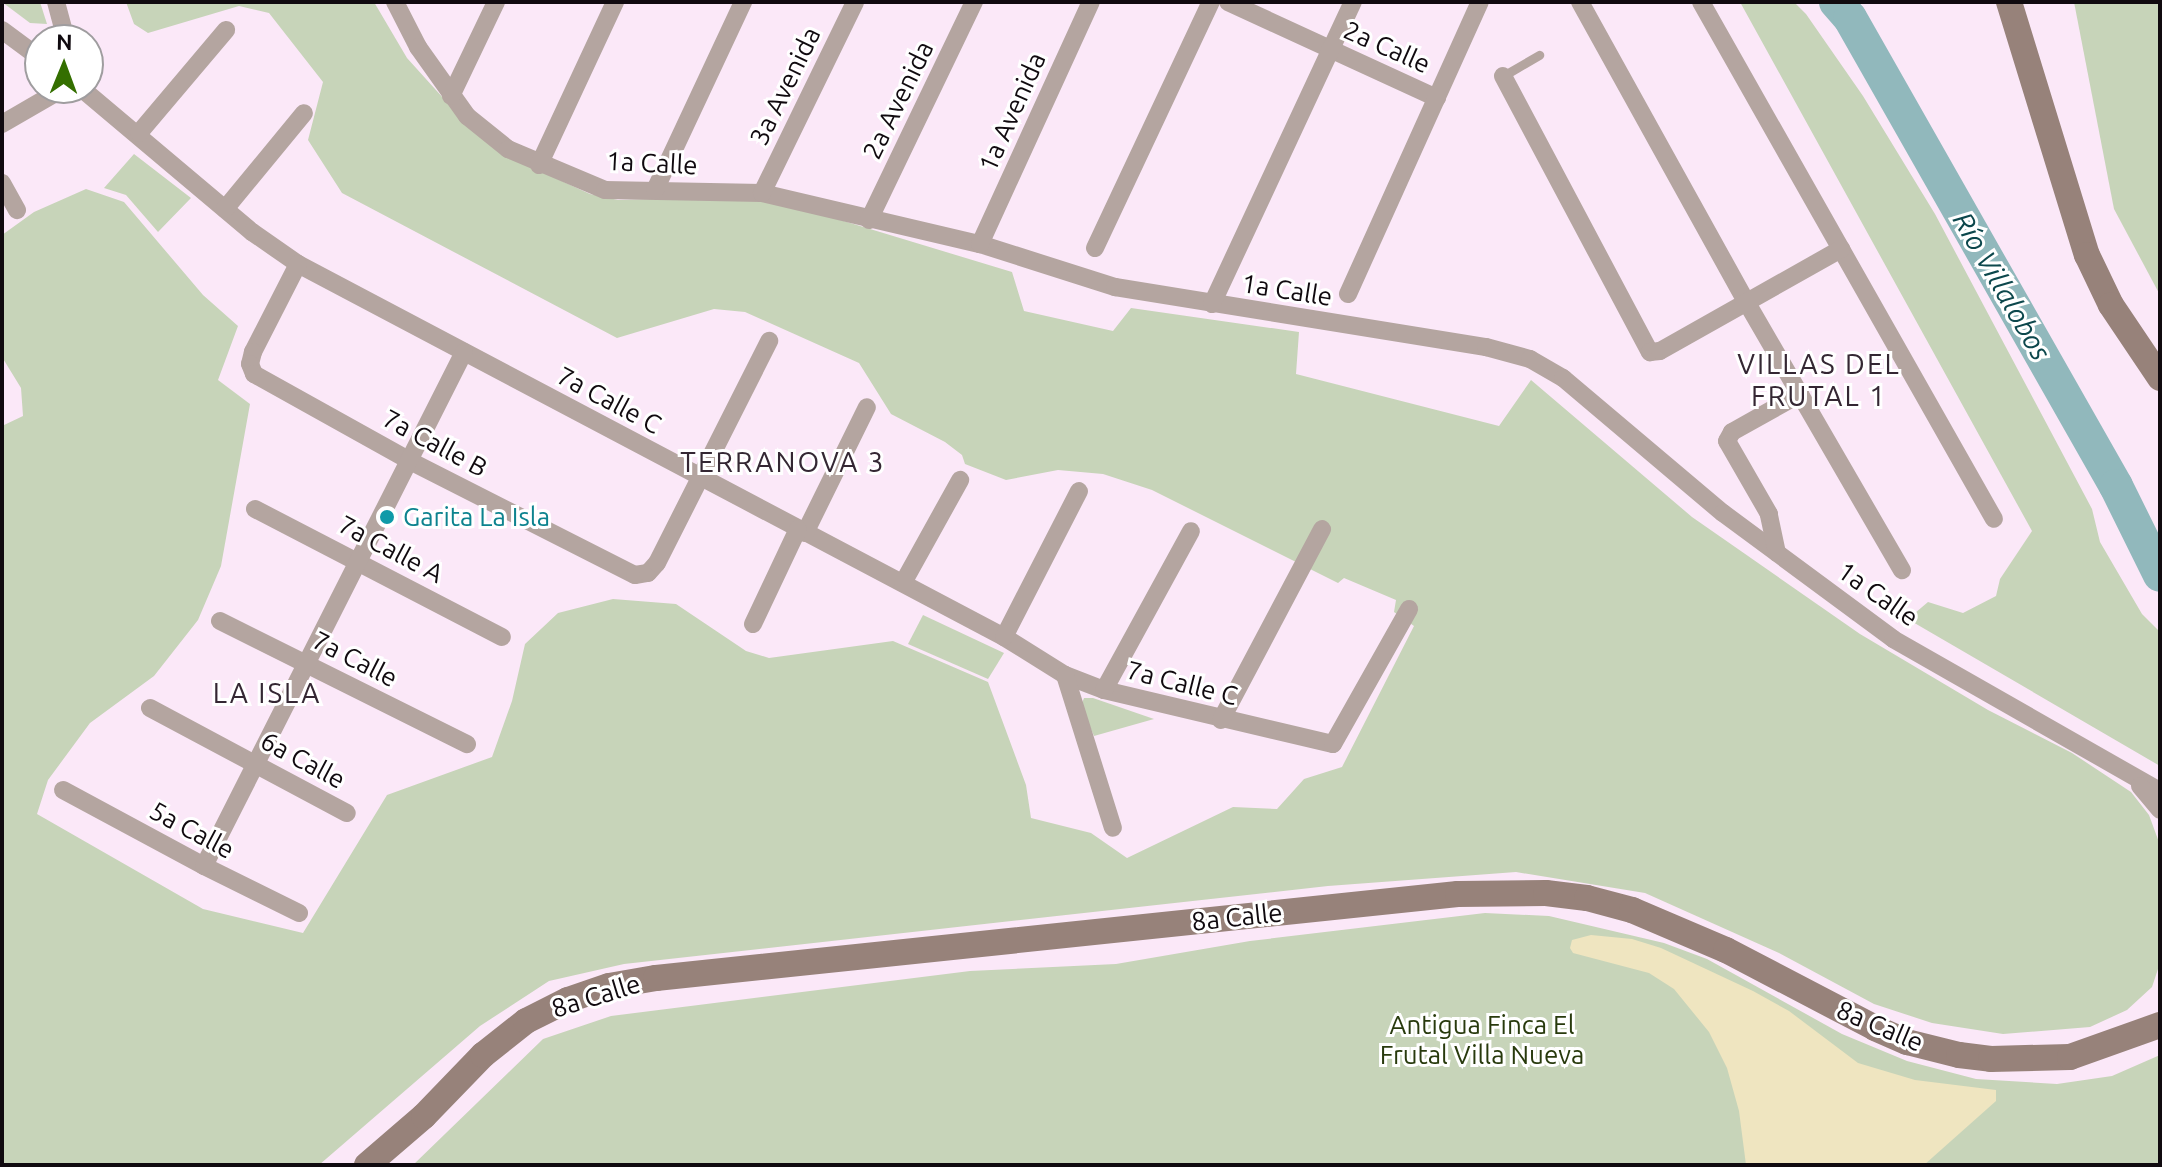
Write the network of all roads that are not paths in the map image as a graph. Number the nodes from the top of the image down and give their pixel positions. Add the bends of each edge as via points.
1 (56, 2) edge
2 (395, 2) edge
3 (496, 2) edge
4 (615, 2) edge
5 (743, 2) edge
6 (855, 2) edge
7 (974, 2) edge
8 (1091, 2) edge
9 (1211, 2) edge
10 (1228, 2) edge
11 (1353, 2) edge
12 (1480, 2) edge
13 (1580, 2) edge
14 (1701, 2) edge
15 (2009, 2) edge
16 (62, 24) edge
17 (2, 30) edge
18 (226, 30) dead end
19 (24, 46) edge
20 (1329, 51) junction
21 (1539, 55) dead end
22 (1503, 76) joint
23 (451, 96) junction
24 (1437, 98) junction
25 (36, 104) edge
26 (102, 104) edge
27 (304, 113) dead end
28 (2, 124) edge
29 (139, 133) junction
30 (539, 165) junction
31 (2, 183) edge
32 (655, 190) junction
33 (762, 193) junction
34 (225, 209) junction
35 (17, 210) dead end
36 (869, 220) junction
37 (980, 244) junction
38 (1095, 248) dead end
39 (1841, 249) junction
40 (298, 264) junction
41 (1348, 294) dead end
42 (1747, 303) junction
43 (1212, 304) junction
44 (769, 341) dead end
45 (464, 352) junction
46 (2160, 378) edge
47 (1800, 394) junction
48 (867, 407) dead end
49 (410, 461) junction
50 (700, 478) junction
51 (960, 480) dead end
52 (1079, 491) dead end
53 (255, 509) dead end
54 (1994, 519) dead end
55 (1322, 529) dead end
56 (802, 531) junction
57 (1191, 531) dead end
58 (1777, 553) junction
59 (360, 562) junction
60 (1902, 570) dead end
61 (903, 583) junction
62 (1409, 609) dead end
63 (220, 621) dead end
64 (753, 624) dead end
65 (502, 637) dead end
66 (1004, 637) junction
67 (306, 664) junction
68 (1065, 675) junction
69 (1104, 690) junction
70 (150, 708) dead end
71 (1221, 720) junction
72 (467, 744) dead end
73 (256, 764) junction
74 (2132, 778) junction
75 (63, 790) dead end
76 (2160, 791) edge
77 (2160, 810) edge
78 (347, 813) dead end
79 (1113, 828) dead end
80 (204, 866) junction
81 (299, 913) dead end
82 (2160, 1013) edge
83 (2160, 1025) edge
84 (2135, 1035) junction
85 (367, 1165) edge

1 - 16 street
2 - 23 street, 1a Calle
3 - 23 street
4 - 30 street
5 - 32 street
6 - 33 street, 3a Avenida
7 - 36 street, 2a Avenida
8 - 37 street, 1a Avenida
9 - 38 street
10 - 20 street, 2a Calle
11 - 20 street
12 - 24 street
13 - 42 street
14 - 39 street
15 - 46 main road via 2087,255 2111,305
17 - 19 street
18 - 29 street
20 - 24 street, 2a Calle
20 - 43 street
21 - 22 lane
22 - 42 street via 1650,352
23 - 30 street, 1a Calle via 490,135
24 - 41 street
25 - 28 street
26 - 29 street, 7a Calle C
27 - 34 street
29 - 34 street, 7a Calle C
30 - 32 street, 1a Calle via 605,190
31 - 35 street
32 - 33 street, 1a Calle
33 - 36 street, 1a Calle
34 - 40 street, 7a Calle C
36 - 37 street, 1a Calle
37 - 43 street, 1a Calle via 1115,287
39 - 42 street
39 - 54 street
40 - 45 street, 7a Calle C
40 - 49 street, 7a Calle B via 253,352 250,369
42 - 47 street
43 - 58 street, 1a Calle via 1486,347 1530,359 1593,402
44 - 50 street
45 - 49 street
45 - 50 street, 7a Calle C
47 - 58 street via 1732,432 1727,441 1769,514
47 - 60 street
48 - 56 street
49 - 50 street, 7a Calle B via 627,572 644,575 657,563
49 - 59 street
50 - 56 street, 7a Calle C
51 - 61 street
52 - 66 street
53 - 59 street, 7a Calle A
55 - 71 street
56 - 61 street, 7a Calle C
56 - 64 street
57 - 69 street
58 - 74 street, 1a Calle via 1893,639
59 - 65 street, 7a Calle A
59 - 67 street
61 - 66 street, 7a Calle C
62 - 71 street, 7a Calle C via 1333,744
63 - 67 street, 7a Calle
66 - 68 street, 7a Calle C
67 - 72 street, 7a Calle
67 - 73 street
68 - 69 street, 7a Calle C
68 - 79 street
69 - 71 street, 7a Calle C
70 - 73 street, 6a Calle
73 - 78 street, 6a Calle
73 - 80 street
74 - 76 street, 1a Calle
74 - 77 street, 1a Calle
75 - 80 street, 5a Calle
80 - 81 street, 5a Calle
82 - 84 main road, 8a Calle
83 - 84 main road, 8a Calle
84 - 85 main road, 8a Calle via 2070,1057 2006,1060 1959,1055 1875,1028 1726,950 1643,914 1568,895 1473,892 609,986 526,1021

